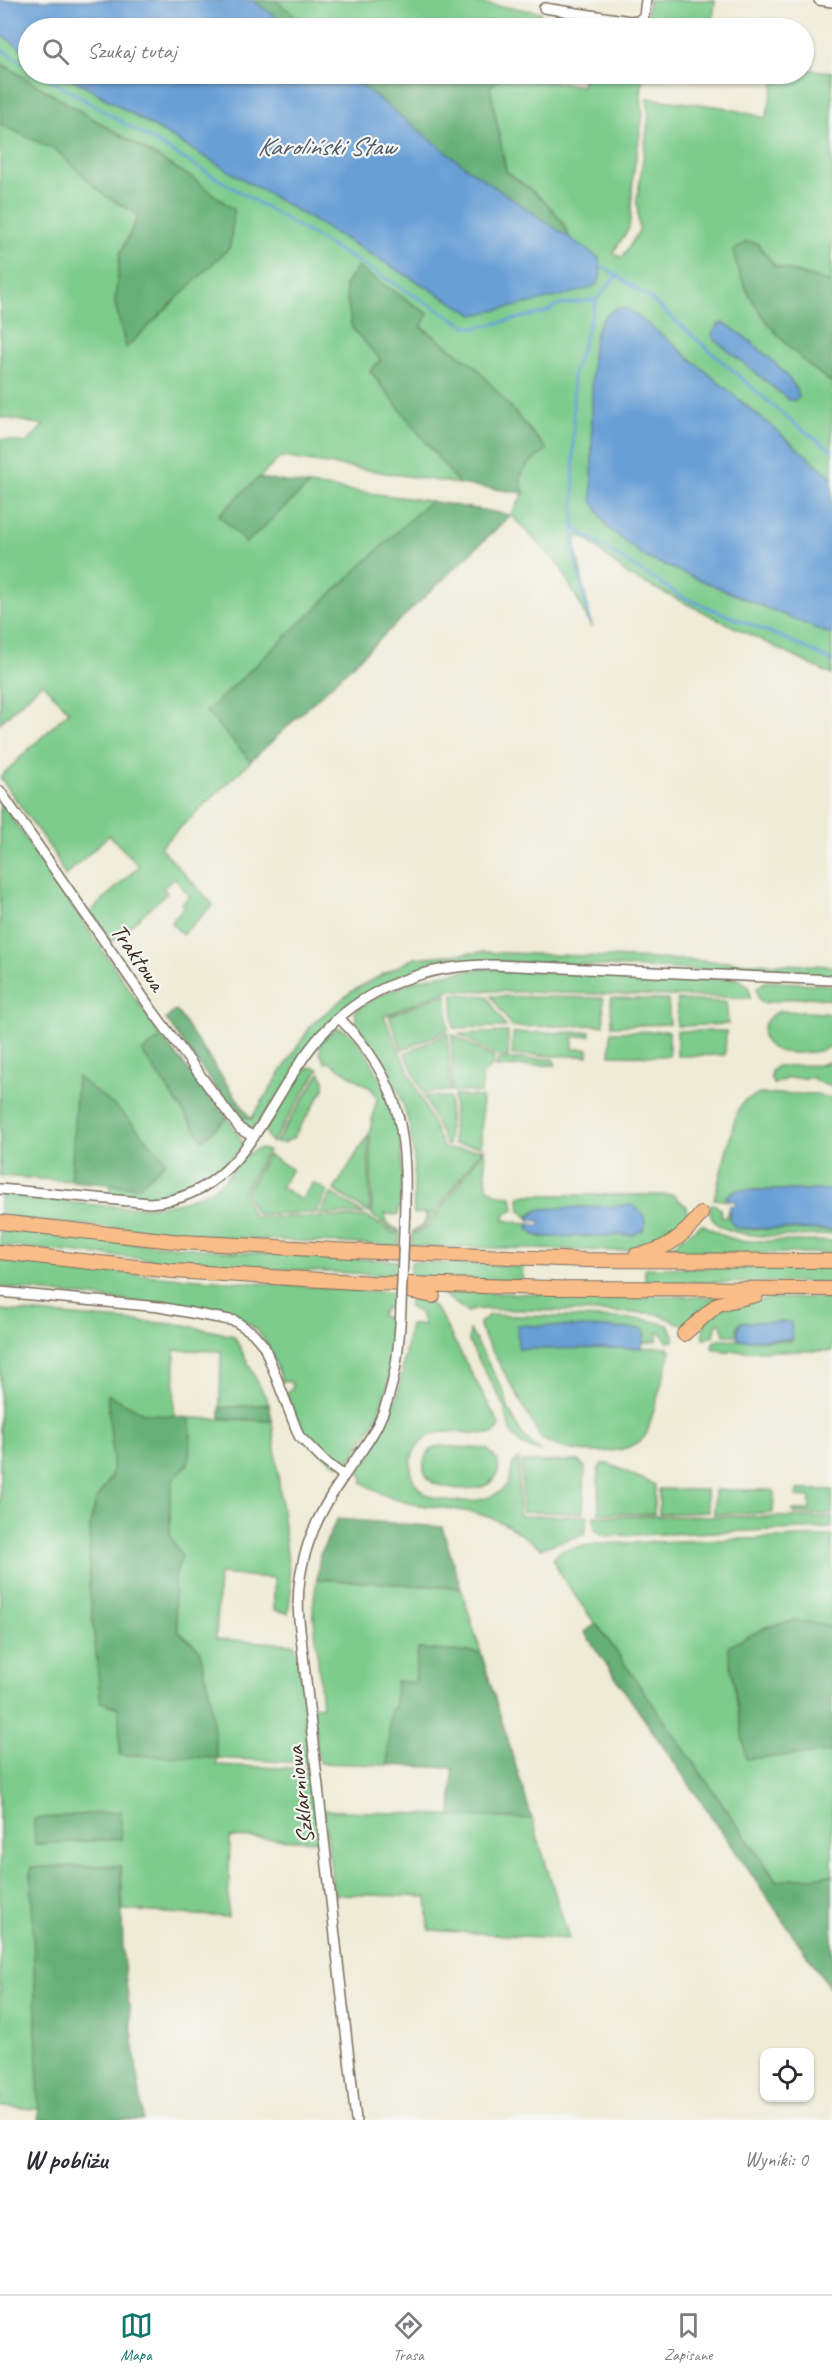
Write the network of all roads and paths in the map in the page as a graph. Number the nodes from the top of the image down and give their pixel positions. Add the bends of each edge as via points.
1 (646, 0) edge
2 (819, 0) edge
3 (832, 2) edge
4 (544, 8) dead end
5 (610, 18) edge
6 (641, 18) edge
7 (0, 791) edge
8 (832, 981) edge
9 (339, 1018) junction
10 (254, 1137) junction
11 (0, 1189) edge
12 (700, 1214) dead end
13 (0, 1222) edge
14 (0, 1252) edge
15 (586, 1260) junction
16 (832, 1261) edge
17 (372, 1283) junction
18 (802, 1289) junction
19 (832, 1289) edge
20 (0, 1292) edge
21 (433, 1296) dead end
22 (684, 1334) dead end
23 (344, 1476) junction
24 (356, 2120) edge

1 - 6 street
2 - 3 street
4 - 5 street
7 - 10 street, Traktowa via 152,1011 240,1129
8 - 9 street via 464,965 400,981
9 - 10 street via 308,1052
9 - 23 street, Szklarniowa, bridge via 377,1064 397,1109 406,1160 398,1356 392,1388 373,1433
10 - 11 street via 238,1160 217,1179 198,1191 168,1201 150,1203
12 - 15 highway via 681,1237 656,1251
13 - 15 highway via 182,1242
14 - 17 highway via 173,1271
15 - 16 highway
17 - 18 highway
17 - 21 highway
18 - 19 highway
18 - 22 highway via 728,1300 711,1308
20 - 23 street via 159,1307 235,1321 264,1346 299,1436
23 - 24 street, Szklarniowa via 317,1520 306,1549 297,1603

